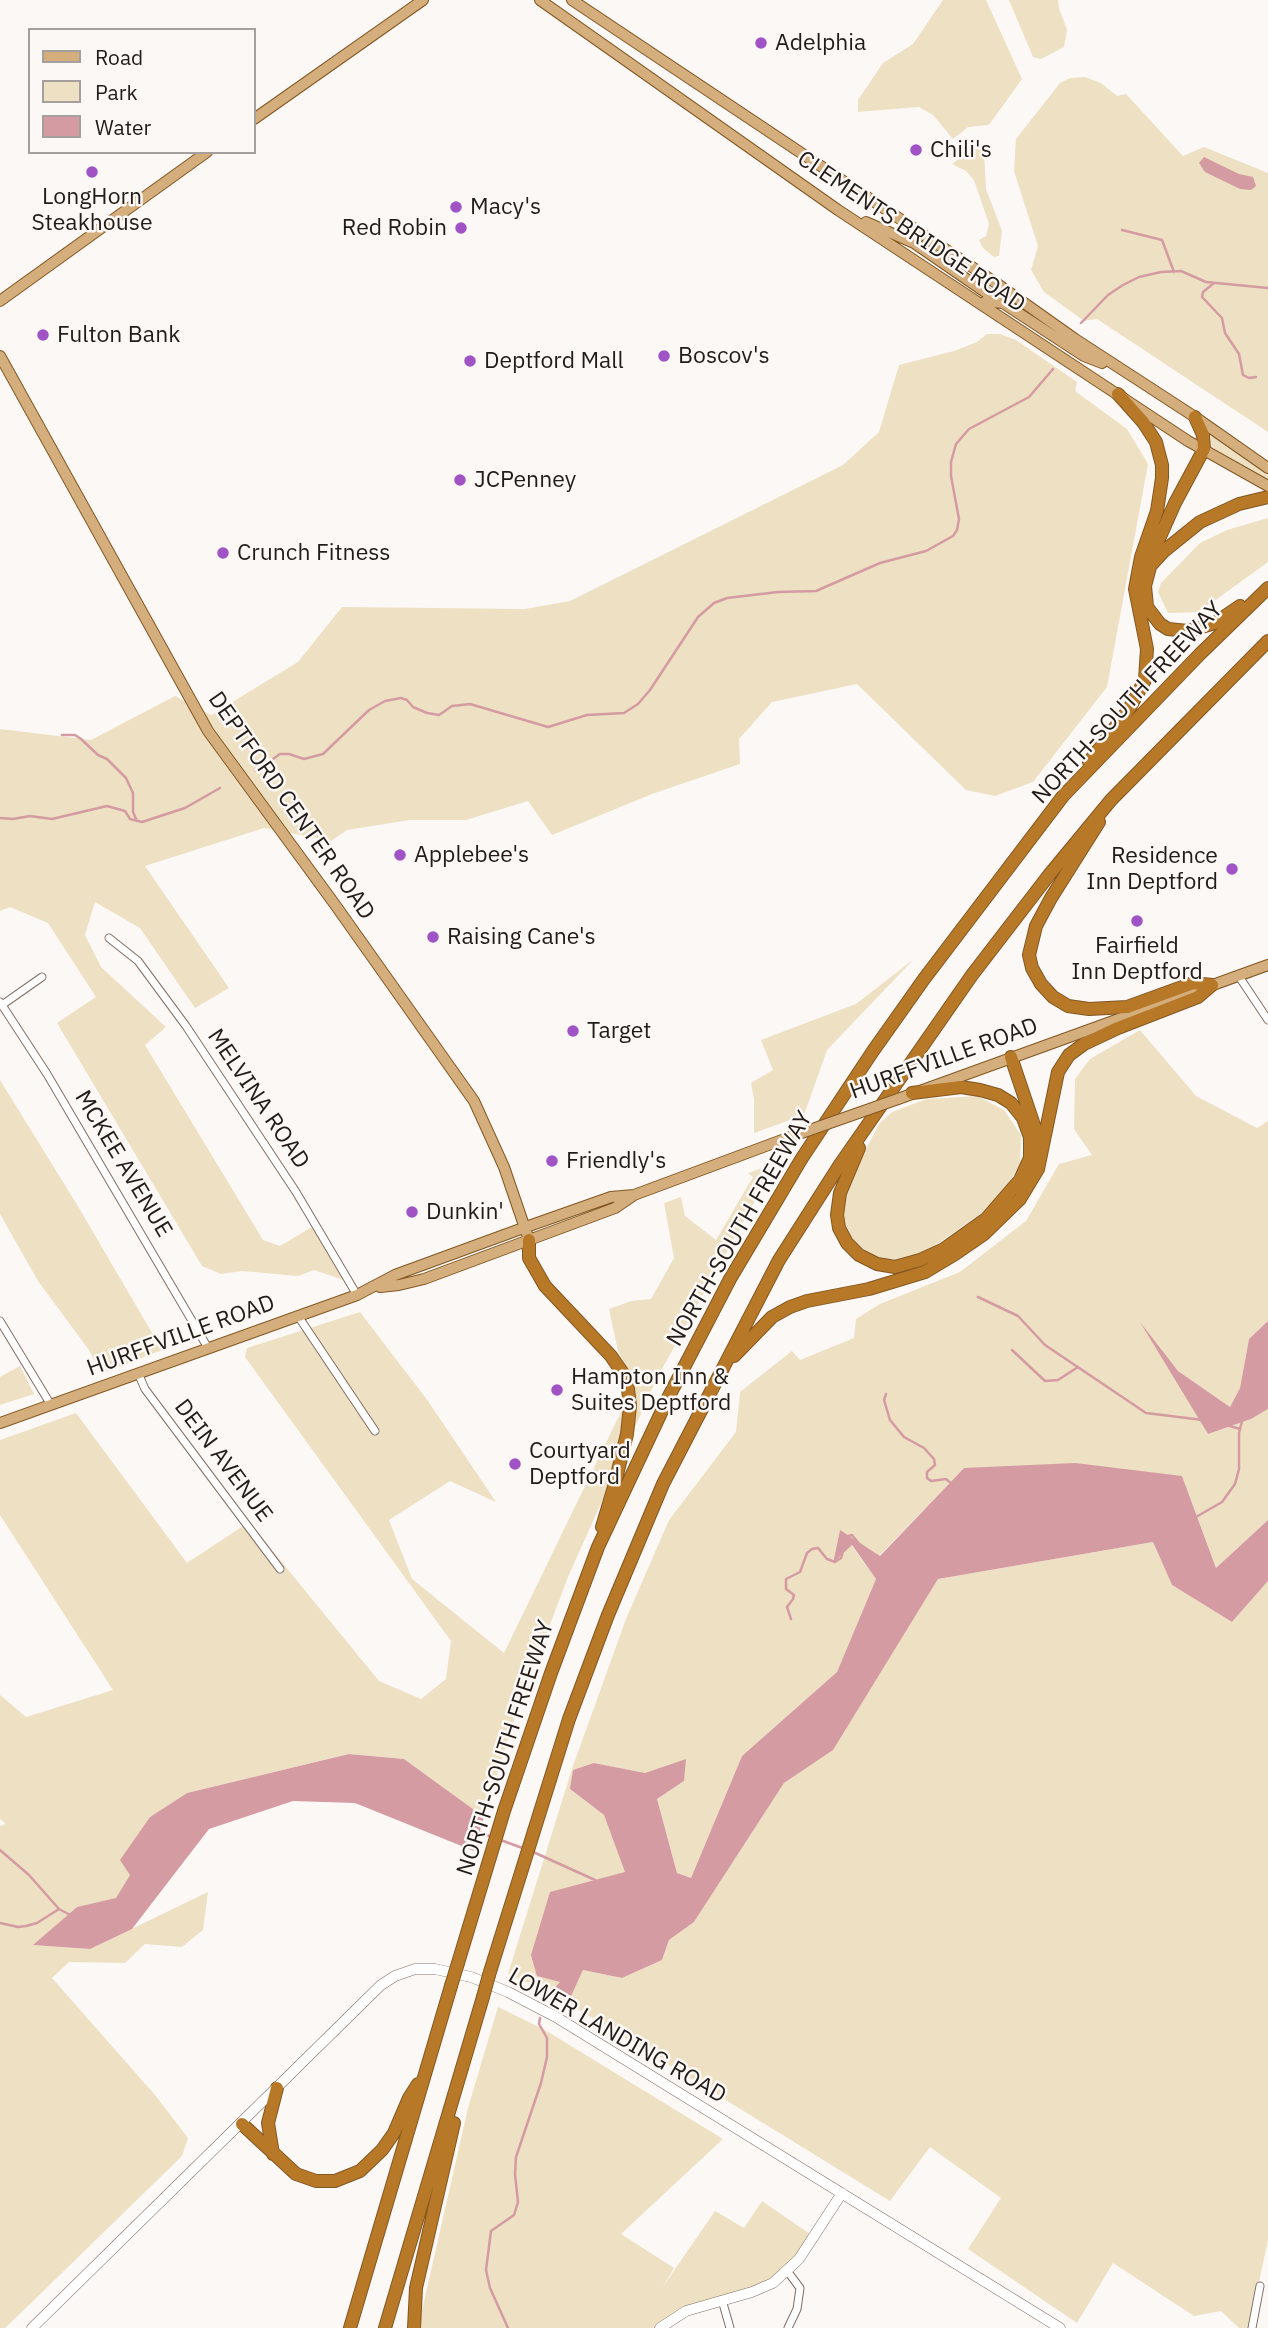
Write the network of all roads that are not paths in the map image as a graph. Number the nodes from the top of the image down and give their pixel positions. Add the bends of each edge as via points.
1 (423, 0) edge
2 (540, 0) edge
3 (572, 0) edge
4 (256, 118) edge
5 (204, 154) edge
6 (838, 210) junction
7 (1010, 293) junction
8 (0, 301) edge
9 (982, 303) junction
10 (0, 356) edge
11 (1130, 375) junction
12 (1118, 394) junction
13 (1195, 417) junction
14 (1204, 449) junction
15 (1268, 468) edge
16 (1268, 486) edge
17 (1268, 497) edge
18 (1150, 567) junction
19 (1268, 586) edge
20 (1268, 641) edge
21 (1063, 796) junction
22 (1111, 800) junction
23 (109, 938) dead end
24 (1268, 965) edge
25 (1238, 975) junction
26 (42, 977) dead end
27 (1212, 985) junction
28 (1, 1003) edge
29 (1268, 1020) edge
30 (1011, 1057) junction
31 (912, 1094) junction
32 (877, 1112) junction
33 (1042, 1149) junction
34 (527, 1234) junction
35 (357, 1295) junction
36 (298, 1316) junction
37 (0, 1321) edge
38 (208, 1348) junction
39 (724, 1366) junction
40 (138, 1374) junction
41 (51, 1405) junction
42 (0, 1423) edge
43 (375, 1431) dead end
44 (598, 1546) junction
45 (280, 1569) dead end
46 (461, 2071) junction
47 (425, 2075) junction
48 (277, 2088) junction
49 (242, 2124) junction
50 (274, 2154) junction
51 (842, 2193) junction
52 (788, 2272) junction
53 (1260, 2286) dead end
54 (722, 2300) junction
55 (32, 2328) edge
56 (350, 2328) edge
57 (385, 2328) edge
58 (414, 2328) edge
59 (660, 2328) edge
60 (730, 2328) edge
61 (788, 2328) edge
62 (1060, 2328) edge
63 (1252, 2328) edge

1 - 4 main road
2 - 6 main road, CLEMENTS BRIDGE ROAD
3 - 7 main road, CLEMENTS BRIDGE ROAD
5 - 8 main road
6 - 7 main road via 914,243 988,294
6 - 9 main road, CLEMENTS BRIDGE ROAD
7 - 11 main road, CLEMENTS BRIDGE ROAD
9 - 11 main road via 1003,303 1084,356
9 - 12 main road, CLEMENTS BRIDGE ROAD
10 - 34 main road, DEPTFORD CENTER ROAD via 208,731 474,1101 493,1139
11 - 13 main road, CLEMENTS BRIDGE ROAD
12 - 14 main road, CLEMENTS BRIDGE ROAD
12 - 21 highway via 1150,432 1162,465 1157,512 1135,582 1147,669 1129,709
13 - 14 highway
13 - 15 main road, CLEMENTS BRIDGE ROAD
14 - 16 main road, CLEMENTS BRIDGE ROAD
14 - 18 highway via 1175,503
17 - 18 highway via 1200,522
18 - 19 highway via 1147,607 1160,624 1177,631 1215,623
19 - 21 highway, NORTH-SOUTH FREEWAY
20 - 22 highway
21 - 44 highway, NORTH-SOUTH FREEWAY via 908,1001 802,1158 717,1303
22 - 27 highway via 1035,926 1029,955 1037,979 1068,1006 1088,1009 1126,1007 1193,984
22 - 32 highway via 972,975
23 - 35 street, MELVINA ROAD via 138,961 186,1026 296,1192
24 - 25 main road, HURFFVILLE ROAD
25 - 27 main road, HURFFVILLE ROAD
25 - 29 street
26 - 28 street
27 - 30 main road, HURFFVILLE ROAD
27 - 33 highway via 1198,997 1118,1028 1069,1055 1058,1072
28 - 38 street, MCKEE AVENUE
30 - 31 main road, HURFFVILLE ROAD
30 - 33 highway
31 - 32 highway via 961,1087 998,1095 1023,1118 1030,1137 1030,1158 1020,1180 986,1219 944,1249 895,1267 859,1255 847,1243 837,1215 846,1174
31 - 34 main road, HURFFVILLE ROAD, bridge via 634,1195 614,1208
32 - 39 highway via 779,1261
33 - 39 highway via 1038,1169 1020,1199 956,1254 898,1281 790,1307 772,1317
34 - 35 main road, HURFFVILLE ROAD via 424,1279 375,1287
34 - 44 highway via 529,1258 545,1286 611,1356 628,1389 626,1434
35 - 36 main road, HURFFVILLE ROAD
36 - 38 main road, HURFFVILLE ROAD
36 - 43 street
37 - 41 street
38 - 40 main road, HURFFVILLE ROAD
39 - 46 highway, bridge via 663,1483 569,1719
40 - 41 main road, HURFFVILLE ROAD
40 - 45 street, DEIN AVENUE
41 - 42 main road, HURFFVILLE ROAD
44 - 47 highway, NORTH-SOUTH FREEWAY, bridge via 504,1811
46 - 57 highway
46 - 58 highway via 453,2128 415,2295
47 - 50 highway via 392,2137 356,2173 335,2181 308,2180 290,2171
47 - 56 highway, NORTH-SOUTH FREEWAY
48 - 49 main road, LOWER LANDING ROAD
48 - 50 highway via 268,2123
48 - 51 main road, LOWER LANDING ROAD via 386,1981 415,1969 435,1969 471,1977 556,2017
49 - 50 highway
49 - 55 main road, LOWER LANDING ROAD
51 - 52 main road
51 - 62 main road, LOWER LANDING ROAD
52 - 54 main road via 773,2283
52 - 61 street via 800,2288
53 - 63 street
54 - 59 main road via 686,2311
54 - 60 street

